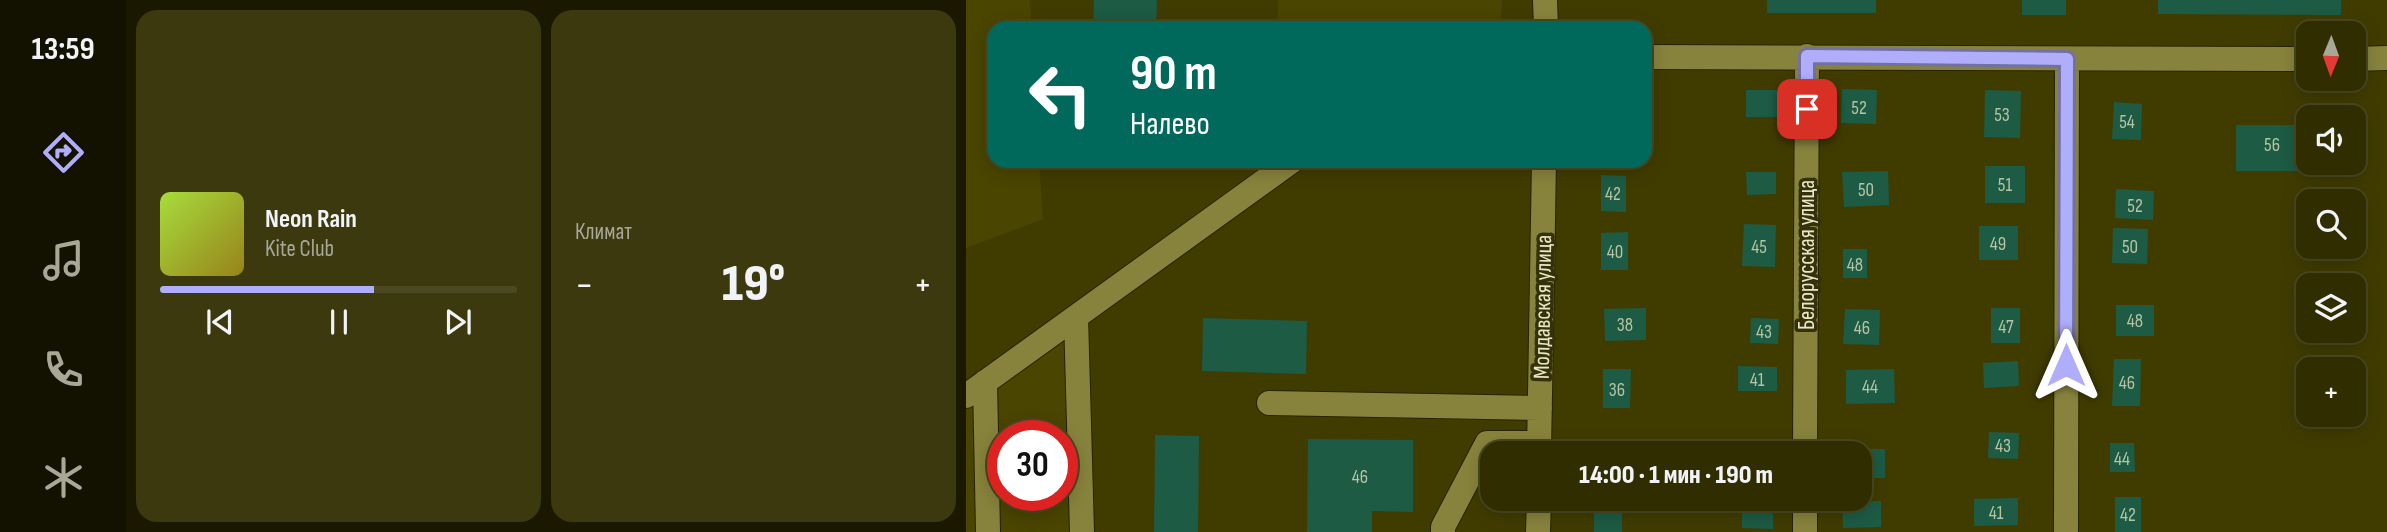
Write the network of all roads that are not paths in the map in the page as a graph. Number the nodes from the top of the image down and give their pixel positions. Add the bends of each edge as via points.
1 (1545, 0) edge
2 (1545, 21) edge
3 (1807, 56) junction
4 (1652, 57) edge
5 (2366, 58) edge
6 (2387, 58) edge
7 (2067, 59) junction
8 (2296, 59) edge
9 (1282, 168) edge
10 (1544, 168) edge
11 (1076, 317) junction
12 (976, 389) edge
13 (1269, 403) dead end
14 (1540, 408) junction
15 (1539, 441) edge
16 (1805, 441) edge
17 (1480, 456) edge
18 (1539, 511) edge
19 (1805, 511) edge
20 (988, 532) edge
21 (1082, 532) edge
22 (1443, 532) edge
23 (1538, 532) edge
24 (1805, 532) edge
25 (2066, 532) edge

1 - 2 street
3 - 4 street
3 - 7 street
3 - 16 street, Белорусская улица
5 - 6 street
7 - 8 street
7 - 25 street
9 - 11 street
10 - 14 street, Молдавская улица
11 - 12 street
11 - 21 street
12 - 20 street
13 - 14 street
14 - 15 street, Молдавская улица
17 - 22 street
18 - 23 street
19 - 24 street

